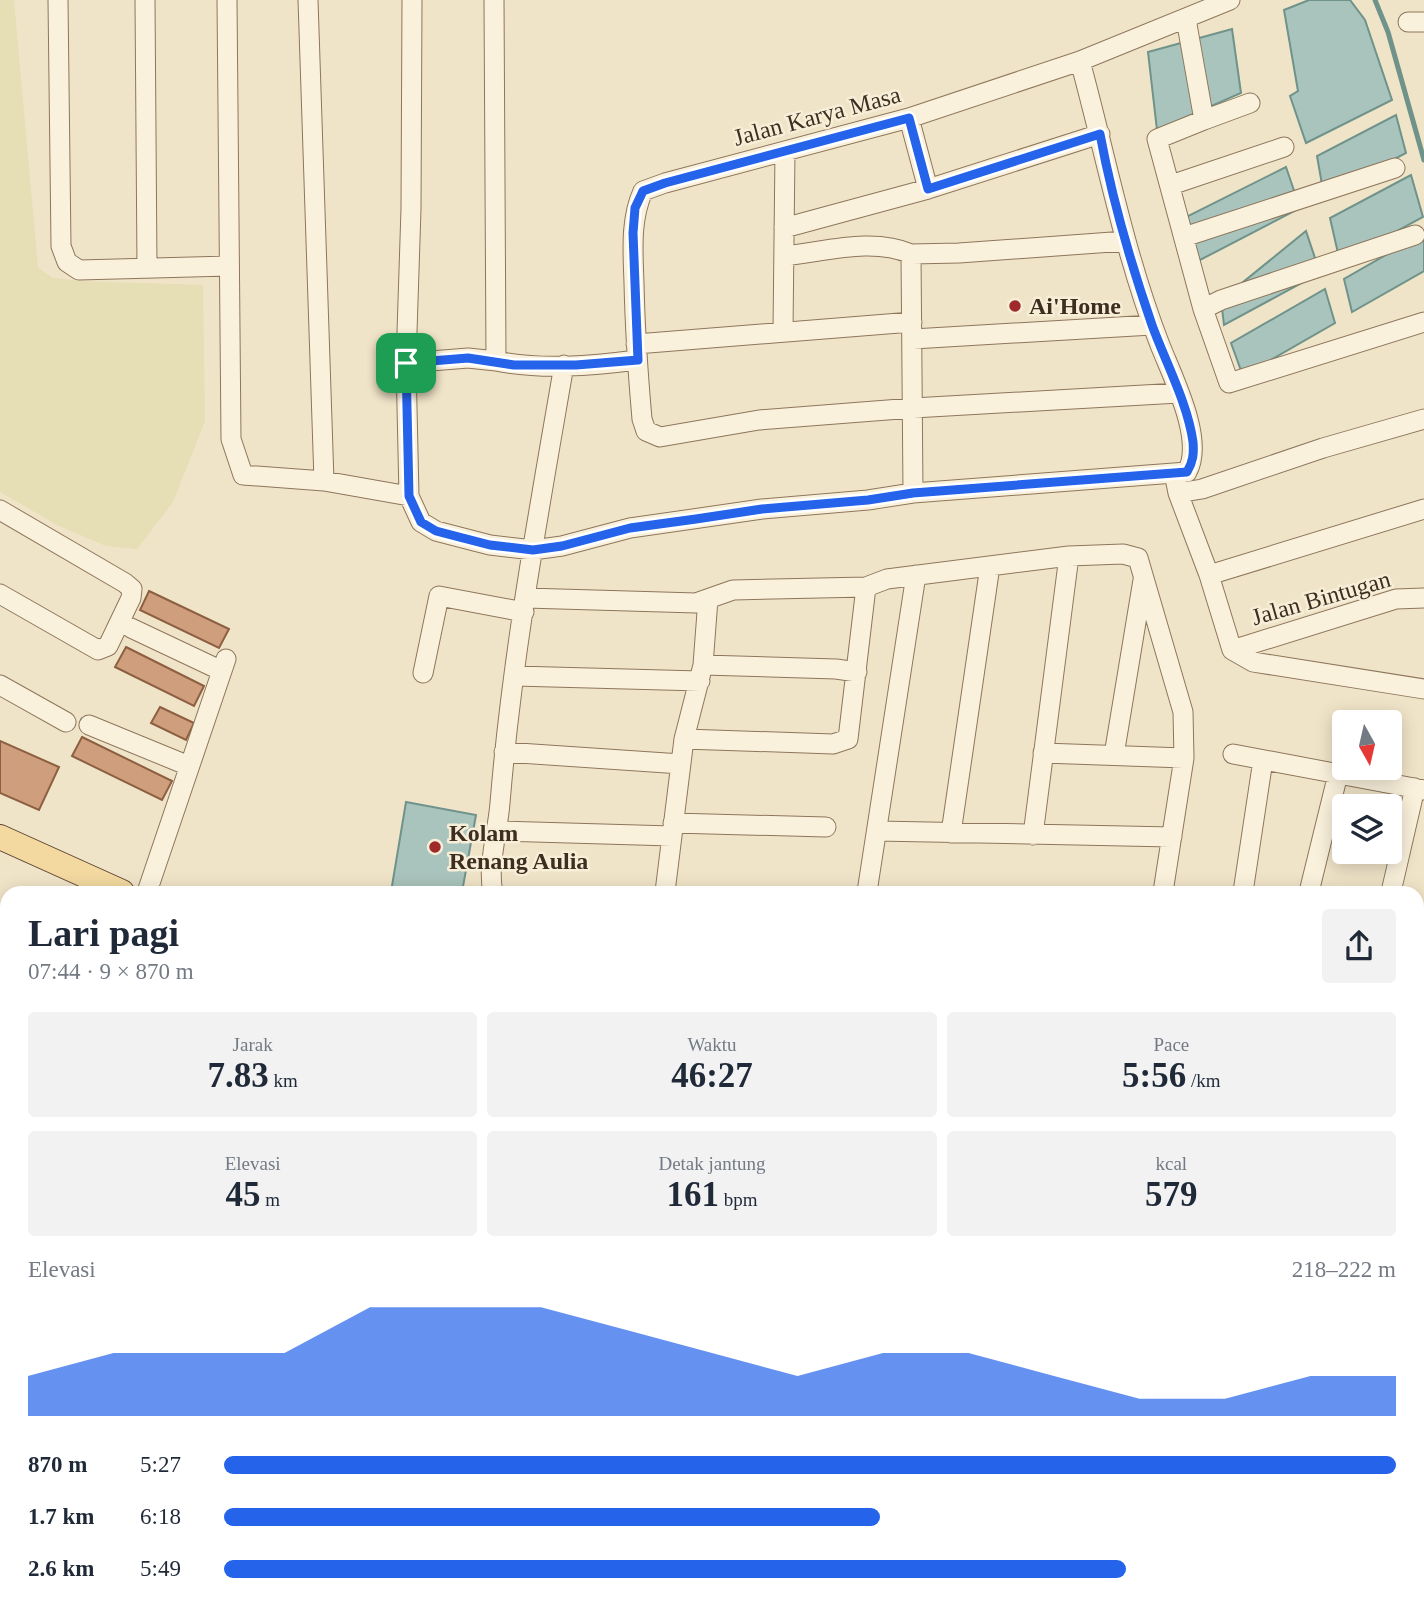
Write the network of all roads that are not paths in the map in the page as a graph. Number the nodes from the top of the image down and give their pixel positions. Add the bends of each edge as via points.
1 (58, 0) edge
2 (145, 0) edge
3 (227, 0) edge
4 (308, 0) edge
5 (412, 0) edge
6 (494, 0) edge
7 (1219, 3) edge
8 (1186, 19) junction
9 (1080, 61) junction
10 (1251, 103) dead end
11 (909, 118) junction
12 (1204, 120) junction
13 (1100, 134) junction
14 (1284, 147) dead end
15 (785, 151) junction
16 (1395, 168) dead end
17 (1171, 186) junction
18 (928, 189) junction
19 (784, 228) junction
20 (1415, 235) dead end
21 (1184, 237) junction
22 (1126, 241) junction
23 (911, 254) junction
24 (784, 256) junction
25 (229, 266) junction
26 (147, 268) junction
27 (1203, 309) junction
28 (1424, 322) edge
29 (1152, 325) junction
30 (913, 330) junction
31 (783, 331) junction
32 (637, 352) junction
33 (496, 361) junction
34 (406, 363) junction
35 (564, 365) junction
36 (1179, 393) junction
37 (913, 408) junction
38 (1424, 419) edge
39 (1174, 473) junction
40 (324, 481) junction
41 (913, 493) junction
42 (1178, 493) junction
43 (409, 496) junction
44 (0, 509) edge
45 (1424, 509) edge
46 (533, 550) junction
47 (1069, 556) junction
48 (990, 566) junction
49 (916, 575) junction
50 (1209, 575) junction
51 (1144, 576) junction
52 (866, 587) junction
53 (0, 594) edge
54 (1424, 598) edge
55 (708, 599) junction
56 (525, 605) junction
57 (131, 628) dead end
58 (1232, 650) junction
59 (857, 672) junction
60 (423, 673) dead end
61 (701, 673) junction
62 (514, 676) junction
63 (0, 685) edge
64 (1424, 689) edge
65 (66, 722) dead end
66 (89, 725) dead end
67 (684, 739) junction
68 (504, 752) junction
69 (1043, 753) junction
70 (1233, 754) dead end
71 (1114, 755) junction
72 (1184, 758) junction
73 (1263, 760) junction
74 (681, 764) junction
75 (189, 766) junction
76 (1332, 773) edge
77 (1337, 780) edge
78 (1371, 780) edge
79 (1420, 789) edge
80 (826, 827) dead end
81 (672, 829) junction
82 (498, 831) junction
83 (877, 831) junction
84 (951, 833) junction
85 (1033, 835) junction
86 (0, 836) edge
87 (1172, 837) junction
88 (108, 886) edge
89 (149, 886) edge
90 (492, 886) edge
91 (666, 886) edge
92 (868, 886) edge
93 (1164, 886) edge
94 (1243, 886) edge
95 (1310, 886) edge
96 (1393, 886) edge

1 - 26 street via 61,246 67,262 79,270
2 - 26 street
3 - 25 street
4 - 40 street
5 - 34 street
6 - 33 street
7 - 8 street, Jalan Karya Masa
8 - 9 street, Jalan Karya Masa
8 - 12 street
9 - 11 street, Jalan Karya Masa
9 - 13 street
10 - 12 street
11 - 15 street, Jalan Karya Masa
11 - 18 street
12 - 17 street via 1157,139
13 - 18 street
13 - 22 street
14 - 17 street
15 - 19 street
15 - 32 street, Jalan Karya Masa via 643,191 635,208 633,233
16 - 21 street
17 - 21 street
18 - 19 street
19 - 24 street
20 - 27 street
21 - 27 street
22 - 23 street
22 - 29 street
23 - 24 street via 869,246
23 - 30 street
24 - 31 street
25 - 26 street
25 - 40 street via 231,439 243,475
27 - 28 street via 1229,383
29 - 30 street
29 - 36 street
30 - 31 street
30 - 37 street
31 - 32 street
32 - 35 street
32 - 37 street, Jalan Karya Masa via 642,419 646,430 660,437 759,420
33 - 34 street via 468,358
33 - 35 street
34 - 43 street
35 - 46 street
36 - 37 street
36 - 39 street via 1193,440 1193,461 1187,472
37 - 41 street
38 - 42 street
39 - 41 street
39 - 42 street
40 - 43 street
41 - 46 street via 630,528
42 - 50 street
43 - 46 street via 421,522 436,531
44 - 53 street via 132,589 108,646 98,650
45 - 50 street
46 - 56 street
47 - 48 street
47 - 51 street via 1123,554 1138,558
47 - 69 street
48 - 49 street
48 - 84 street
49 - 52 street
49 - 83 street
50 - 58 street
51 - 71 street
51 - 72 street via 1183,712
52 - 55 street via 733,590
52 - 59 street
54 - 58 street, Jalan Bintugan via 1396,599
55 - 56 street via 696,603
55 - 61 street
56 - 60 street via 439,596
56 - 62 street
57 - 75 street via 224,665
58 - 64 street via 1252,662
59 - 61 street via 828,668
59 - 67 street via 848,738 833,744
61 - 62 street
61 - 67 street
62 - 68 street
63 - 65 street
66 - 75 street
67 - 74 street
68 - 74 street
68 - 82 street
69 - 71 street
69 - 85 street
70 - 73 street
71 - 72 street
72 - 87 street
73 - 76 street
73 - 94 street
74 - 81 street
75 - 89 street
77 - 95 street
78 - 79 street
79 - 96 street
80 - 81 street
81 - 82 street
81 - 91 street
82 - 90 street
83 - 84 street
83 - 92 street
84 - 85 street
85 - 87 street
86 - 88 main road
87 - 93 street

